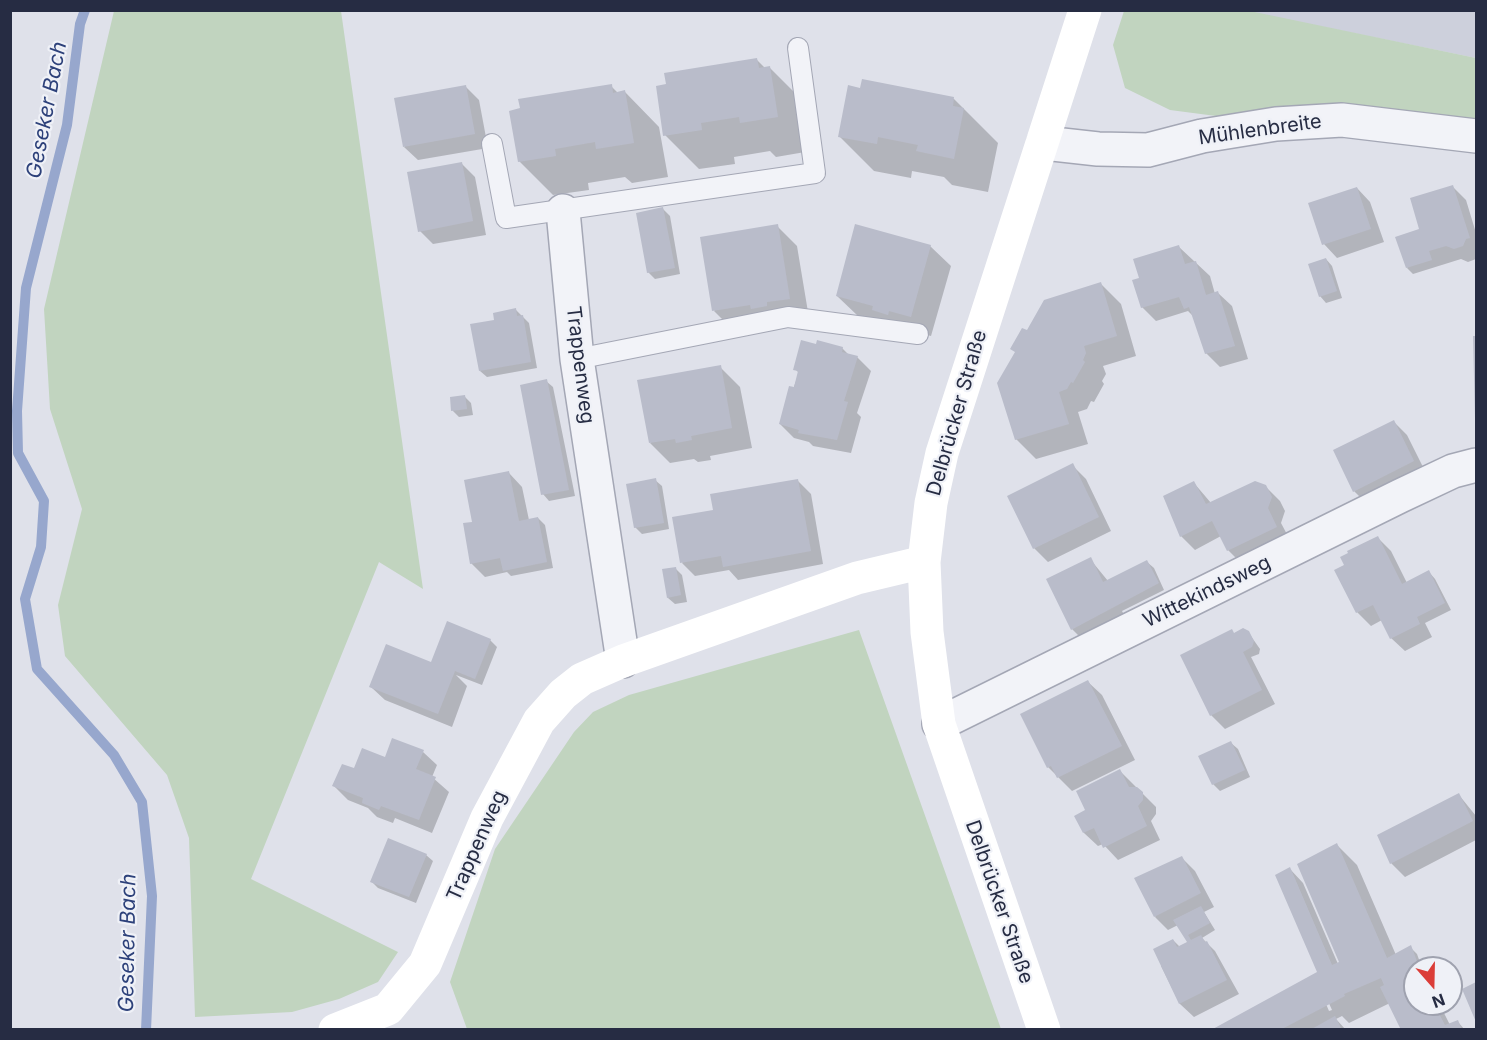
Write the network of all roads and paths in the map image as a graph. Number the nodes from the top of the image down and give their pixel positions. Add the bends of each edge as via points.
1 (1085, 10) edge
2 (798, 48) dead end
3 (1476, 136) edge
4 (1044, 143) junction
5 (492, 144) dead end
6 (563, 211) junction
7 (918, 334) dead end
8 (577, 359) junction
9 (1476, 465) edge
10 (924, 562) junction
11 (623, 661) junction
12 (939, 724) junction
13 (334, 1029) edge
14 (1044, 1029) edge

1 - 4 main road, Delbrücker Straße
2 - 6 lane via 815,173
3 - 4 street, Mühlenbreite via 1342,120 1276,124 1148,150
4 - 10 main road, Delbrücker Straße via 942,453
5 - 6 lane via 506,218
6 - 8 street, Trappenweg
7 - 8 lane via 788,317
8 - 11 street, Trappenweg
9 - 12 street, Wittekindsweg via 1453,471 1400,496
10 - 11 main road, Trappenweg via 828,587
10 - 12 main road, Delbrücker Straße via 927,632
11 - 13 main road, Trappenweg via 582,679 562,694 539,721 487,818 425,964 387,1009
12 - 14 main road, Delbrücker Straße

